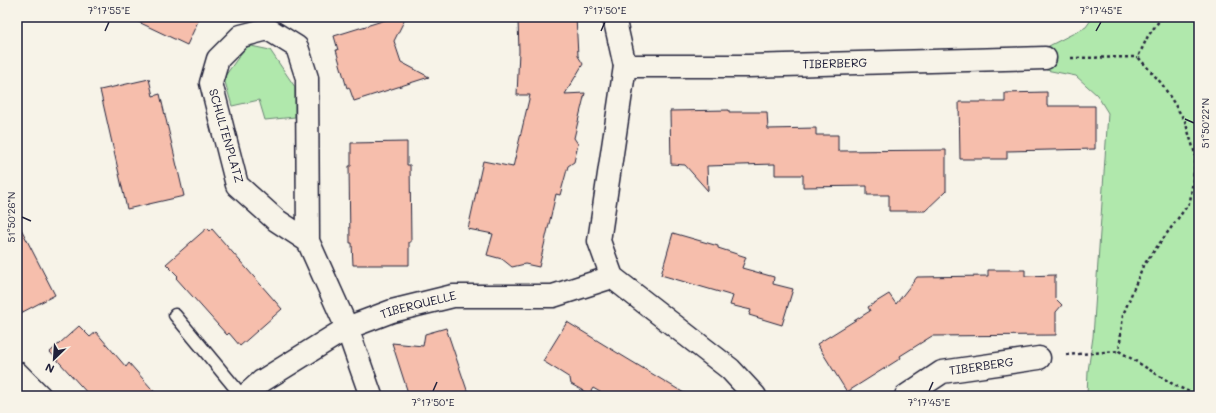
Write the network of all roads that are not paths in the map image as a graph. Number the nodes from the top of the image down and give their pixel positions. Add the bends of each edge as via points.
1 (614, 17) edge
2 (268, 23) edge
3 (1045, 58) road end
4 (625, 66) junction
5 (308, 240) junction
6 (612, 277) junction
7 (175, 315) dead end
8 (347, 328) junction
9 (1039, 358) road end
10 (17, 373) edge
11 (40, 396) edge
12 (243, 396) edge
13 (372, 396) edge
14 (755, 396) edge
15 (906, 396) edge

1 - 4 street
2 - 5 street, SCHULTENPLATZ via 297,47 307,78
2 - 5 street, SCHULTENPLATZ via 241,36 218,59 211,83 237,185 276,220
3 - 4 street, TIBERBERG via 748,66
4 - 6 street via 600,242
5 - 8 street, SCHULTENPLATZ
6 - 8 street, TIBERQUELLE via 553,296 453,296 392,311
6 - 14 street via 730,369
7 - 12 lane
8 - 12 street, TIBERQUELLE via 262,381
8 - 13 street, SCHULTENPLATZ
9 - 15 street, TIBERBERG via 942,372
10 - 11 street

